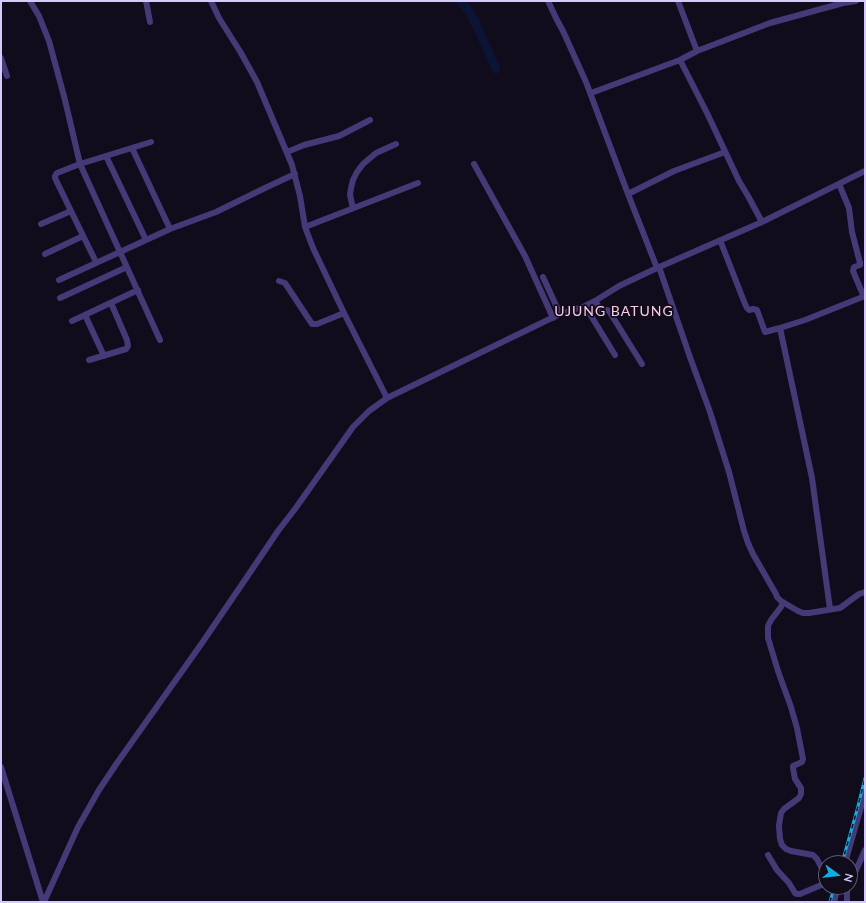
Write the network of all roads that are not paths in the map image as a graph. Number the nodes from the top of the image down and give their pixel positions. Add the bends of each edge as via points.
1 (30, 1) edge
2 (146, 1) edge
3 (211, 1) edge
4 (548, 1) edge
5 (678, 1) edge
6 (856, 1) edge
7 (150, 22) dead end
8 (697, 51) junction
9 (1, 58) edge
10 (680, 60) junction
11 (7, 76) dead end
12 (591, 93) junction
13 (370, 120) dead end
14 (151, 142) dead end
15 (396, 144) dead end
16 (132, 148) junction
17 (287, 152) junction
18 (725, 152) junction
19 (106, 156) junction
20 (80, 164) junction
21 (474, 164) dead end
22 (865, 171) edge
23 (295, 174) junction
24 (418, 182) dead end
25 (839, 184) junction
26 (628, 194) junction
27 (353, 208) junction
28 (70, 211) junction
29 (762, 222) junction
30 (41, 224) dead end
31 (305, 227) junction
32 (170, 229) junction
33 (83, 236) junction
34 (146, 240) junction
35 (720, 240) junction
36 (120, 252) junction
37 (45, 254) dead end
38 (96, 262) junction
39 (127, 267) junction
40 (658, 267) junction
41 (543, 277) dead end
42 (59, 280) dead end
43 (279, 281) dead end
44 (138, 290) junction
45 (864, 296) edge
46 (60, 298) dead end
47 (595, 301) junction
48 (111, 303) junction
49 (585, 306) junction
50 (344, 313) junction
51 (560, 314) junction
52 (85, 315) junction
53 (553, 318) junction
54 (72, 321) dead end
55 (780, 328) junction
56 (160, 340) dead end
57 (615, 355) dead end
58 (104, 356) junction
59 (89, 360) dead end
60 (642, 364) dead end
61 (387, 398) junction
62 (865, 592) edge
63 (783, 602) junction
64 (830, 609) junction
65 (1, 767) edge
66 (865, 794) edge
67 (865, 850) edge
68 (768, 855) dead end
69 (847, 855) edge
70 (818, 862) edge
71 (858, 866) edge
72 (818, 886) edge
73 (43, 902) edge

1 - 20 street via 49,41
2 - 7 street
3 - 17 street via 256,82
4 - 12 street
5 - 8 street
6 - 8 street via 770,23
8 - 10 street
9 - 11 street
10 - 12 street
10 - 18 street
12 - 26 street
13 - 17 street via 339,136
14 - 16 street
15 - 27 street via 376,153 357,172 350,195
16 - 19 street
16 - 32 street
17 - 23 street
18 - 26 street via 674,171
18 - 29 street
19 - 20 street
19 - 34 street
20 - 28 street via 55,176
20 - 36 street
21 - 53 street via 525,256
22 - 25 street
23 - 31 street
23 - 32 street via 216,212
24 - 27 street
25 - 29 street
25 - 45 street via 849,208 860,262 853,271
26 - 40 street
27 - 31 street
28 - 30 street
28 - 33 street
29 - 35 street
31 - 50 street
32 - 34 street
33 - 37 street
33 - 38 street
34 - 36 street
35 - 40 street
35 - 55 street via 747,308 757,310 765,332
36 - 38 street
36 - 39 street
38 - 42 street
39 - 44 street
39 - 46 street
40 - 47 street
40 - 63 street via 709,409 748,544 777,597
41 - 51 street
43 - 50 street via 285,283 312,324
44 - 48 street
44 - 56 street
45 - 55 street
47 - 49 street
47 - 60 street via 601,310 610,311
48 - 52 street
48 - 58 street via 129,344 126,349
49 - 51 street
49 - 57 street
50 - 61 street
51 - 53 street
52 - 54 street
52 - 58 street
53 - 61 street
55 - 64 street via 812,478
58 - 59 street
61 - 73 street via 353,427 117,763 78,827
62 - 64 street via 840,608
63 - 64 street via 803,613
63 - 70 street via 768,626 768,638 798,728 803,759 792,768 801,794 781,813 780,840 786,849 813,856
65 - 73 street
66 - 69 street
67 - 71 street
68 - 72 street via 795,893 800,894

